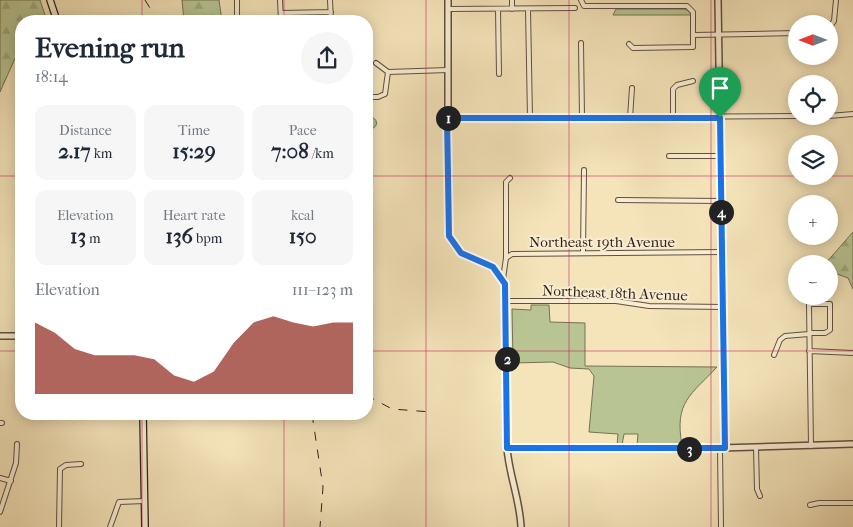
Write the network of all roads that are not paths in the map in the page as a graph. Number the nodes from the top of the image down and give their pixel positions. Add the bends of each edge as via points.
1 (50, 0) edge
2 (237, 0) edge
3 (280, 0) edge
4 (330, 0) edge
5 (448, 0) edge
6 (512, 0) edge
7 (581, 0) edge
8 (718, 0) edge
9 (836, 0) edge
10 (575, 8) dead end
11 (448, 9) junction
12 (498, 9) junction
13 (512, 9) junction
14 (528, 9) junction
15 (331, 12) joint
16 (281, 13) joint
17 (55, 15) edge
18 (237, 15) edge
19 (835, 15) edge
20 (788, 33) edge
21 (694, 35) junction
22 (718, 35) junction
23 (581, 43) dead end
24 (629, 44) dead end
25 (376, 62) dead end
26 (448, 70) junction
27 (388, 72) junction
28 (499, 74) dead end
29 (693, 80) dead end
30 (632, 88) dead end
31 (373, 97) edge
32 (853, 114) edge
33 (838, 115) edge
34 (788, 116) edge
35 (447, 118) junction
36 (530, 118) junction
37 (582, 118) junction
38 (630, 118) junction
39 (673, 118) junction
40 (720, 118) junction
41 (669, 156) dead end
42 (720, 156) junction
43 (584, 170) dead end
44 (510, 178) dead end
45 (618, 200) dead end
46 (721, 200) junction
47 (722, 252) junction
48 (583, 253) junction
49 (506, 258) junction
50 (503, 279) junction
51 (506, 301) junction
52 (723, 307) junction
53 (809, 334) junction
54 (0, 336) edge
55 (15, 336) edge
56 (809, 351) junction
57 (853, 353) edge
58 (774, 355) dead end
59 (143, 420) edge
60 (17, 444) dead end
61 (853, 444) edge
62 (811, 446) junction
63 (507, 448) junction
64 (722, 448) junction
65 (756, 448) junction
66 (81, 464) dead end
67 (0, 478) edge
68 (11, 481) junction
69 (760, 496) dead end
70 (145, 502) junction
71 (853, 503) edge
72 (810, 506) dead end
73 (0, 512) edge
74 (59, 527) edge
75 (110, 527) edge
76 (145, 527) edge
77 (521, 527) edge
78 (721, 527) edge

1 - 17 main road
2 - 18 street
3 - 16 street
4 - 15 street
5 - 11 street
6 - 13 street
7 - 21 street via 584,6 687,6 693,12
8 - 22 street
9 - 19 street
10 - 14 street
11 - 12 street
11 - 26 street
12 - 13 street
12 - 28 street
13 - 14 street
14 - 36 street
15 - 16 street
20 - 22 street
21 - 22 street
21 - 24 street via 693,48 633,48
22 - 40 street
23 - 37 street
25 - 27 street
26 - 27 street
26 - 35 street
27 - 31 street via 385,94
29 - 39 street via 674,87
30 - 38 street
32 - 33 street
34 - 40 street
35 - 36 street
35 - 50 street via 448,231 451,241 461,253 493,267
36 - 37 street
37 - 38 street
38 - 39 street
39 - 40 street
40 - 42 street
41 - 42 street
42 - 46 street
43 - 48 street
44 - 49 street via 506,182
45 - 46 street
46 - 47 street
47 - 48 street, Northeast 19th Avenue
47 - 52 street
48 - 49 street, Northeast 19th Avenue via 512,254
49 - 50 street
50 - 51 street
51 - 52 street, Northeast 18th Avenue via 616,301 649,306
51 - 63 street
52 - 64 street
53 - 53 street via 830,330 831,306 809,304
53 - 56 street
53 - 58 street via 785,336
54 - 55 street
56 - 57 street
56 - 62 street
59 - 70 main road
60 - 68 street via 17,460
61 - 62 street
62 - 65 street
63 - 64 street
63 - 77 street
64 - 65 street
64 - 78 street
65 - 69 street
66 - 74 street via 66,465 60,469
67 - 68 street
68 - 73 street
70 - 75 street via 119,502
70 - 76 main road
71 - 72 street

